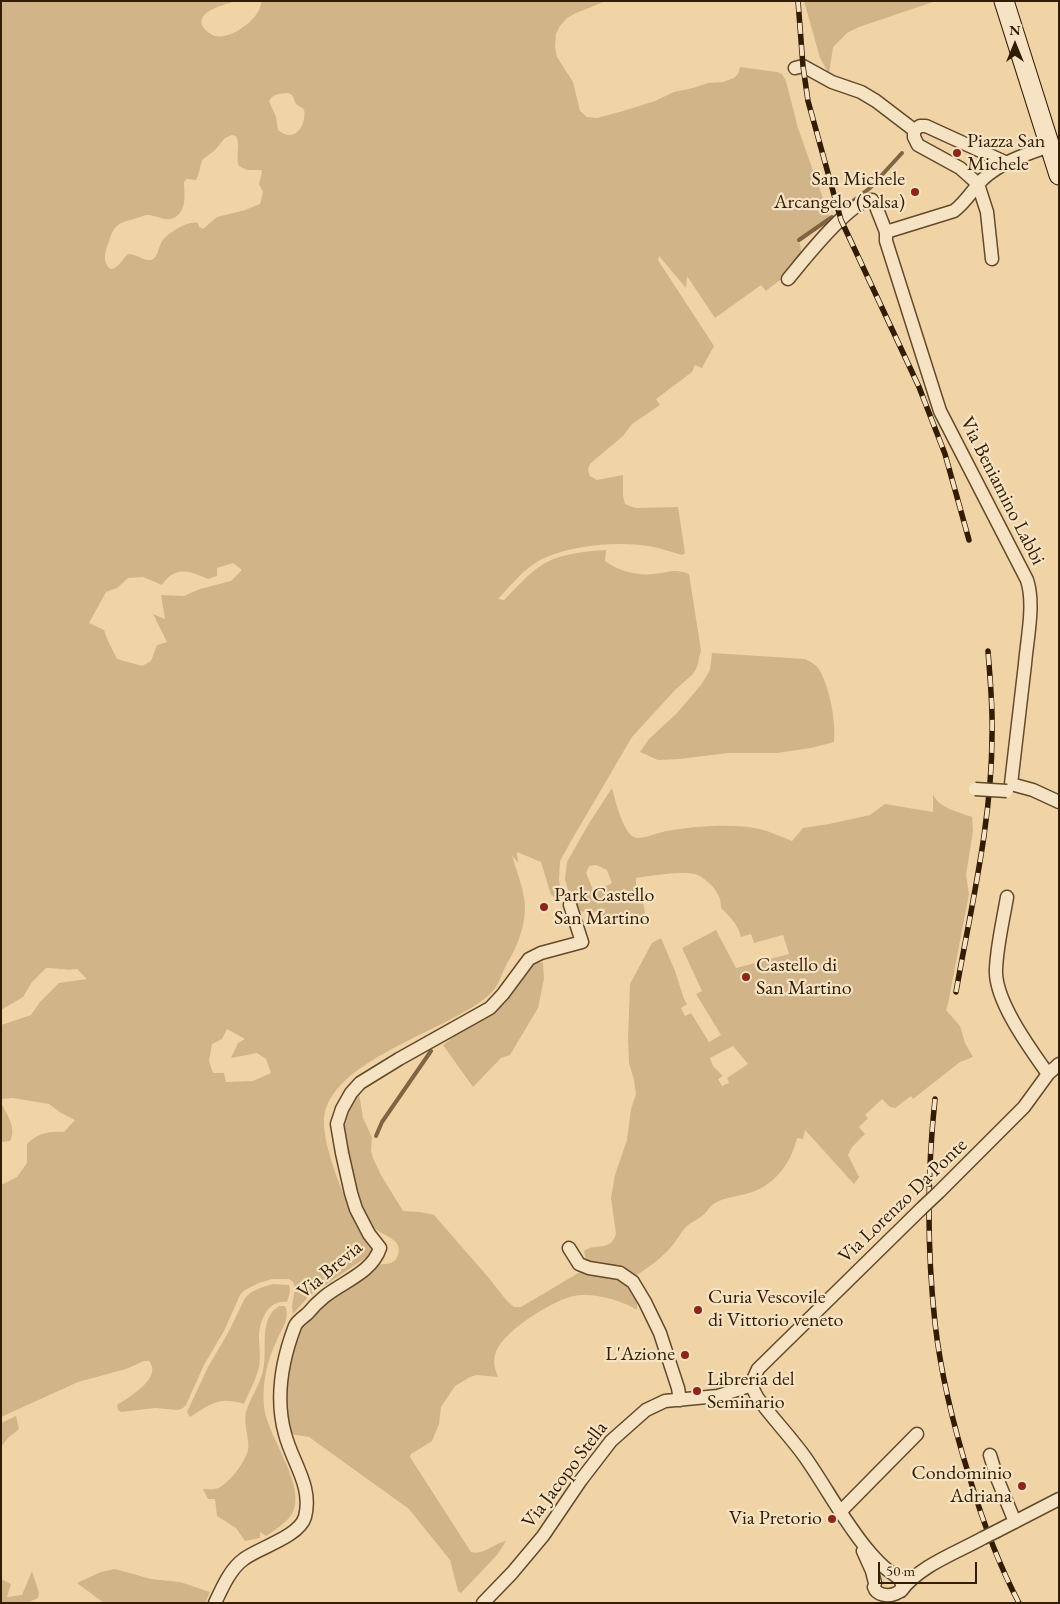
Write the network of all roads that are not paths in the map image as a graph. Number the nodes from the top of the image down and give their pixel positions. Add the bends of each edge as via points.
1 (1004, 1) edge
2 (795, 68) dead end
3 (914, 130) junction
4 (1050, 146) junction
5 (1007, 163) junction
6 (1059, 175) edge
7 (978, 184) junction
8 (886, 232) junction
9 (992, 259) dead end
10 (788, 279) dead end
11 (972, 789) dead end
12 (1053, 800) edge
13 (1007, 897) dead end
14 (570, 905) dead end
15 (1059, 1064) edge
16 (1048, 1074) junction
17 (569, 1248) dead end
18 (752, 1385) junction
19 (680, 1400) junction
20 (917, 1434) dead end
21 (990, 1455) dead end
22 (1059, 1499) edge
23 (840, 1512) junction
24 (1015, 1522) junction
25 (855, 1535) junction
26 (892, 1573) junction
27 (875, 1585) junction
28 (895, 1598) edge
29 (215, 1603) edge
30 (483, 1603) edge
31 (872, 1603) edge

1 - 4 street
2 - 3 street via 803,66 832,82 861,92
3 - 5 street via 926,126
3 - 7 street via 918,145 960,168
4 - 5 street
4 - 6 street
5 - 7 street
7 - 8 street via 954,211
7 - 9 street via 988,214
8 - 10 street via 875,204 867,200 830,229
8 - 12 street, Via Beniamino Labbi via 886,241 940,411 1030,589 1011,784
11 - 12 street, bridge via 1007,791
13 - 16 street via 996,971 1000,995
14 - 29 street, Via Brevia via 582,942 529,958 490,1008 360,1083 342,1108 336,1124 351,1193 356,1209 380,1248 378,1255 360,1273 325,1296 296,1324 284,1365 280,1403 285,1434 306,1489 304,1519 276,1543 242,1559
15 - 16 street, Via Lorenzo Da Ponte
16 - 18 street, Via Lorenzo Da Ponte, bridge via 1024,1107 764,1363 754,1376
17 - 19 street via 579,1264 620,1273 633,1282 660,1333
18 - 19 street, Via Jacopo Stella via 718,1396
18 - 23 street via 760,1402 804,1456
19 - 30 street, Via Jacopo Stella via 665,1401 646,1410 611,1441 543,1536
20 - 23 street
21 - 24 street
22 - 24 street
23 - 25 street
24 - 28 street, bridge via 924,1569
25 - 26 street
25 - 27 street
26 - 27 street via 884,1574
26 - 28 street via 900,1578 902,1587
27 - 28 street via 880,1598 888,1601
27 - 31 street

